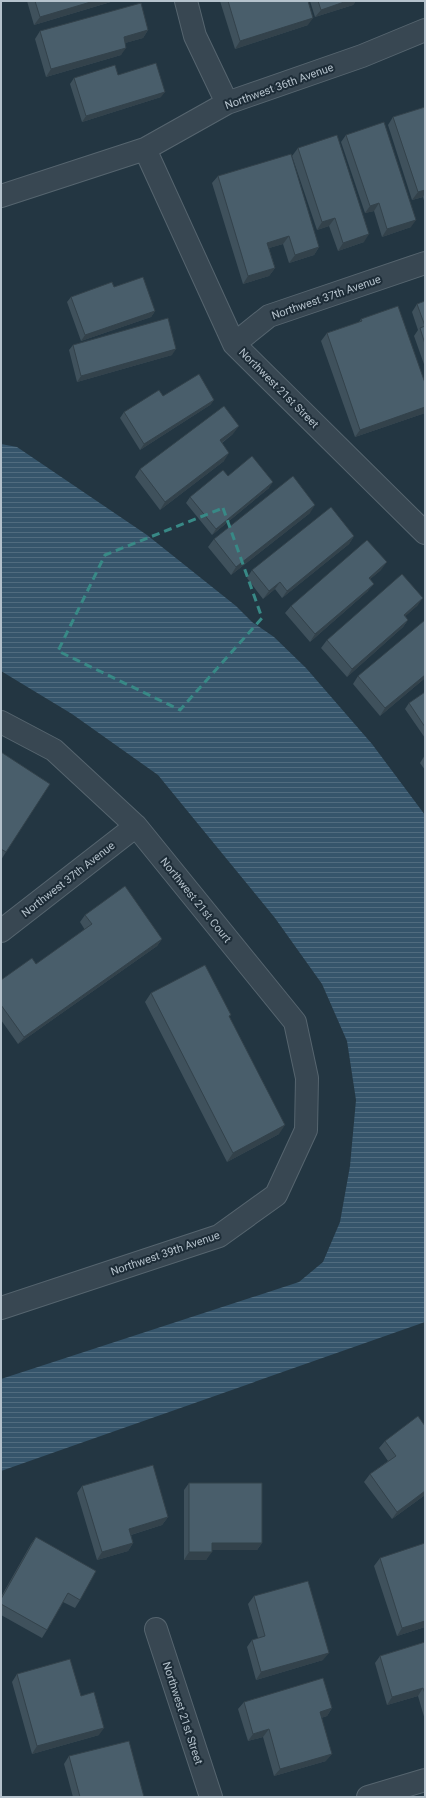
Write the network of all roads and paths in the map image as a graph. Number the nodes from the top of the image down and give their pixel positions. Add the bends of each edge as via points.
1 (186, 1) edge
2 (425, 30) edge
3 (227, 103) junction
4 (146, 149) junction
5 (1, 196) edge
6 (425, 263) edge
7 (234, 344) junction
8 (425, 533) edge
9 (1, 722) edge
10 (136, 826) junction
11 (1, 931) edge
12 (306, 1130) joint
13 (1, 1308) edge
14 (156, 1629) dead end
15 (425, 1780) edge
16 (211, 1797) edge
17 (368, 1797) edge

1 - 3 street via 194,36
2 - 3 street, Northwest 36th Avenue via 362,56
3 - 4 street, Northwest 36th Avenue
4 - 5 street, Northwest 36th Avenue
4 - 7 street, Northwest 21st Street
6 - 7 street, Northwest 37th Avenue via 269,316
7 - 8 street, Northwest 21st Street
9 - 10 street, Northwest 21st Court via 54,750
10 - 11 street, Northwest 37th Avenue
10 - 12 street, Northwest 21st Court via 295,1022 307,1078
12 - 13 street, Northwest 39th Avenue via 276,1195 219,1236
14 - 16 street, Northwest 21st Street
15 - 17 street

